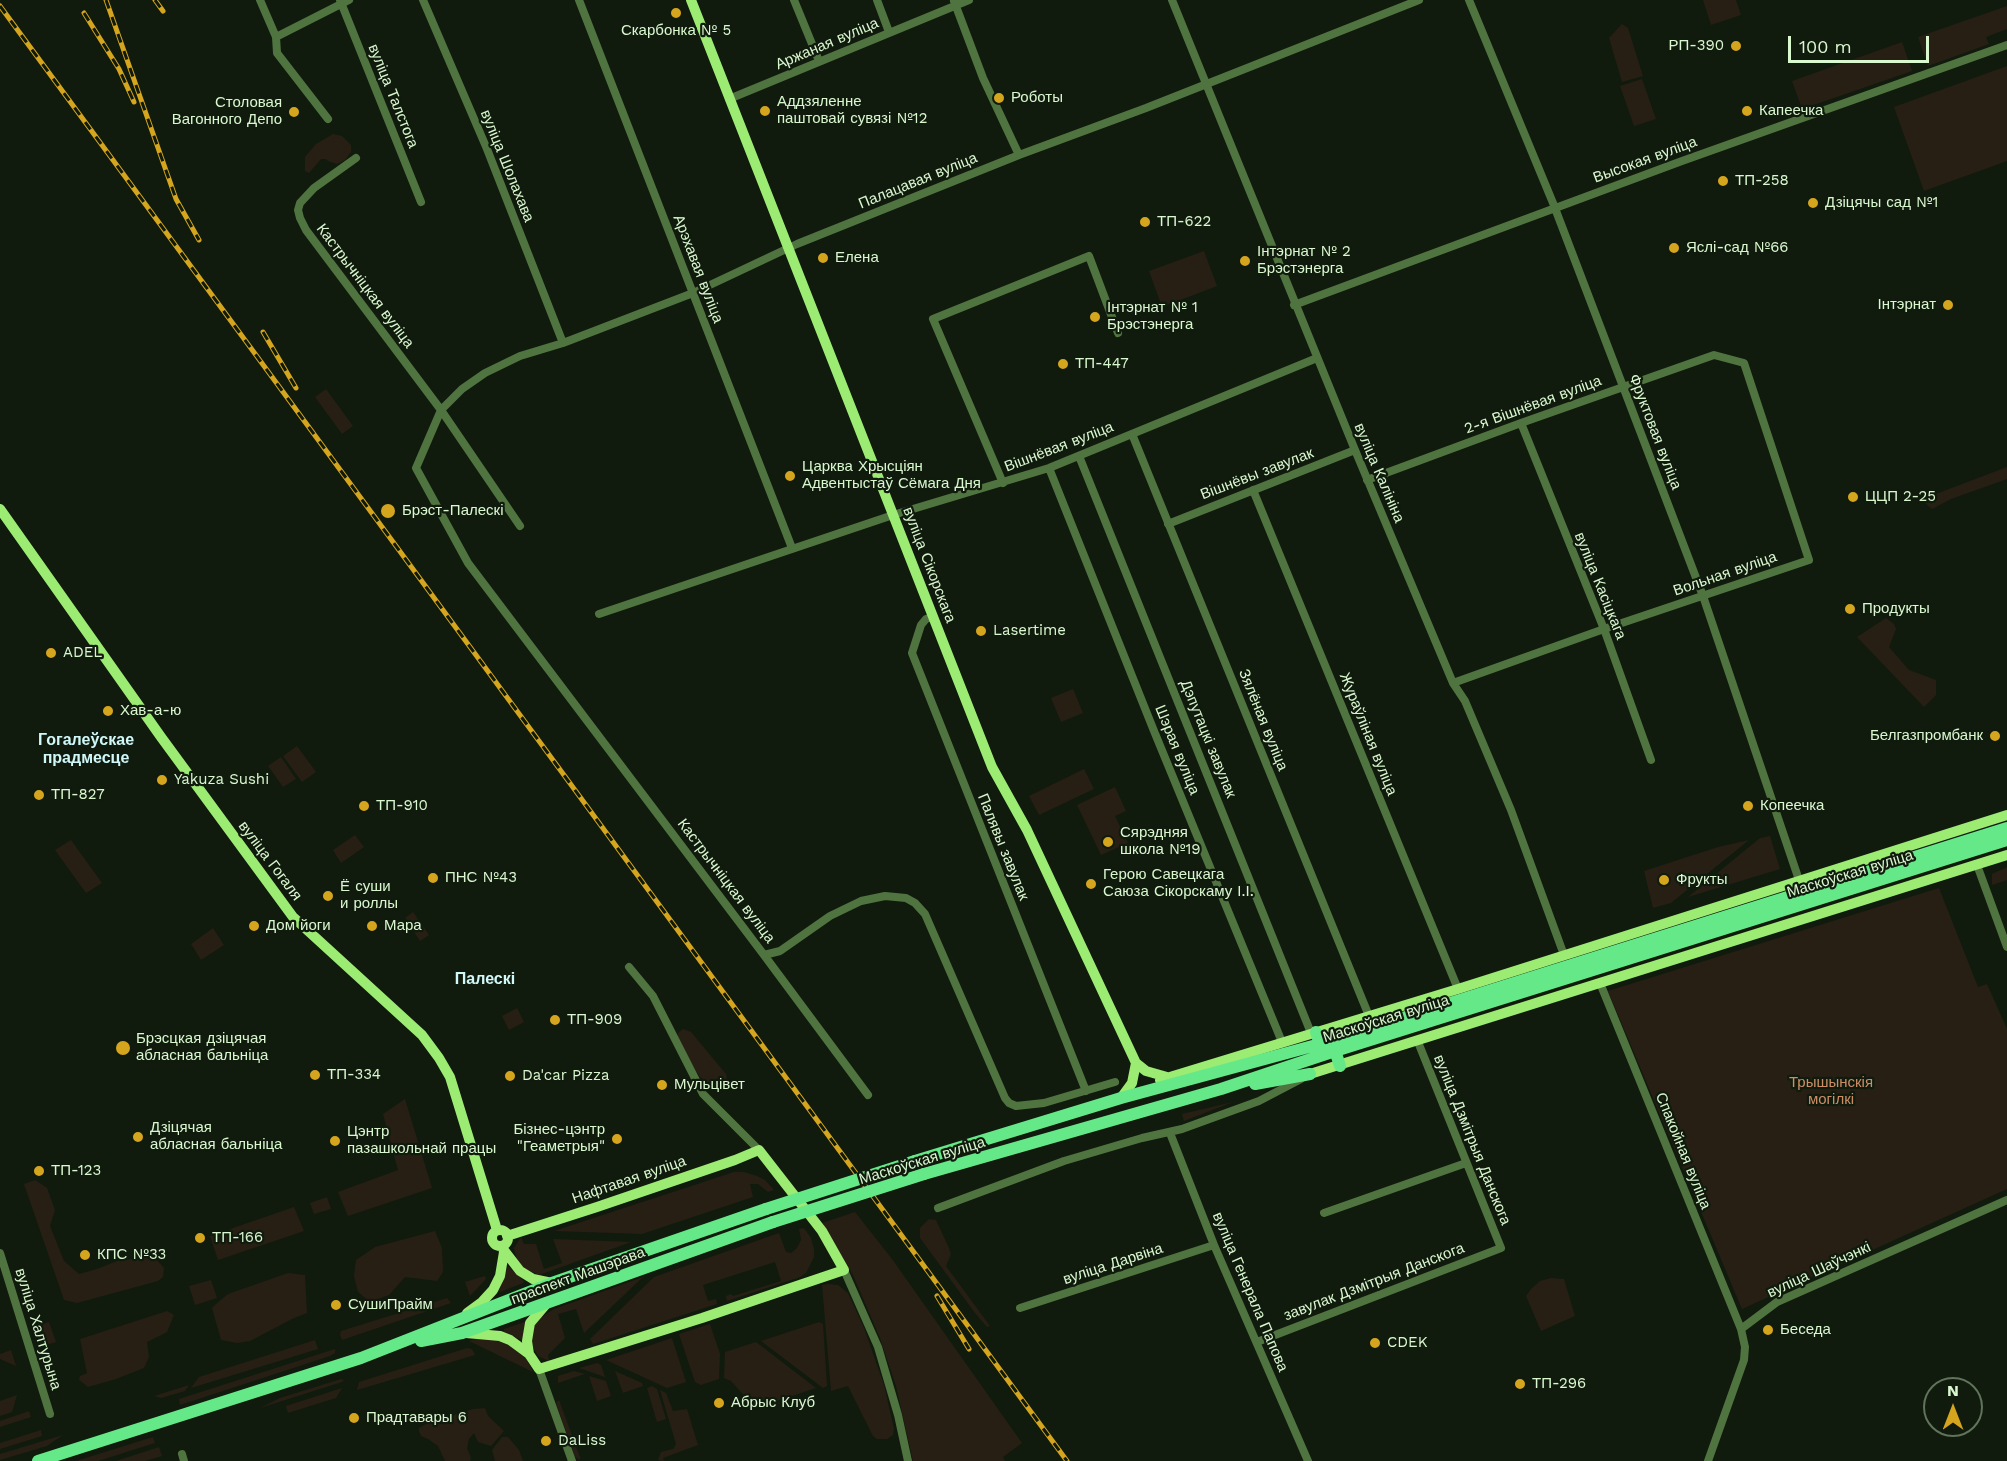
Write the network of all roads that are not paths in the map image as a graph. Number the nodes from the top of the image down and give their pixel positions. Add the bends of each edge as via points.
1 (260, 0) edge
2 (423, 0) edge
3 (579, 0) edge
4 (691, 0) edge
5 (794, 0) edge
6 (877, 0) edge
7 (969, 0) edge
8 (1172, 0) edge
9 (1419, 0) edge
10 (1469, 0) edge
11 (344, 2) edge
12 (954, 2) edge
13 (889, 32) junction
14 (276, 37) junction
15 (2007, 45) edge
16 (819, 62) junction
17 (1206, 83) junction
18 (729, 99) junction
19 (328, 119) dead end
20 (1018, 155) junction
21 (356, 158) dead end
22 (421, 202) dead end
23 (1555, 208) junction
24 (793, 246) junction
25 (693, 293) junction
26 (1294, 305) junction
27 (1118, 333) dead end
28 (562, 343) junction
29 (1317, 358) junction
30 (1744, 363) joint
31 (1623, 387) junction
32 (441, 410) junction
33 (1521, 423) junction
34 (1132, 434) junction
35 (1355, 450) junction
36 (1079, 456) junction
37 (1049, 468) junction
38 (1368, 480) junction
39 (1003, 483) junction
40 (1253, 490) junction
41 (0, 509) edge
42 (893, 515) junction
43 (1168, 524) junction
44 (520, 526) dead end
45 (792, 548) junction
46 (1703, 596) junction
47 (599, 614) dead end
48 (933, 617) junction
49 (1604, 629) junction
50 (1453, 683) junction
51 (1651, 760) dead end
52 (2007, 815) edge
53 (2007, 828) edge
54 (2007, 840) edge
55 (2007, 855) edge
56 (1977, 865) junction
57 (1800, 880) junction
58 (2007, 947) edge
59 (764, 956) junction
60 (1564, 956) junction
61 (629, 967) dead end
62 (1600, 983) junction
63 (1458, 989) junction
64 (1369, 1016) junction
65 (1282, 1042) junction
66 (1323, 1042) junction
67 (1418, 1042) junction
68 (1136, 1063) junction
69 (1340, 1066) junction
70 (1310, 1074) junction
71 (1167, 1077) junction
72 (1115, 1082) dead end
73 (1221, 1089) junction
74 (1086, 1091) junction
75 (868, 1095) dead end
76 (1121, 1098) junction
77 (1170, 1133) junction
78 (759, 1150) junction
79 (1466, 1163) junction
80 (2007, 1200) edge
81 (938, 1208) dead end
82 (766, 1209) joint
83 (1324, 1213) dead end
84 (773, 1222) joint
85 (502, 1241) junction
86 (1214, 1245) junction
87 (1501, 1248) joint
88 (0, 1252) edge
89 (843, 1270) junction
90 (552, 1283) junction
91 (547, 1303) junction
92 (1020, 1308) dead end
93 (459, 1319) junction
94 (1741, 1329) junction
95 (462, 1333) junction
96 (1257, 1342) junction
97 (390, 1348) junction
98 (530, 1354) junction
99 (539, 1369) junction
100 (50, 1414) dead end
101 (38, 1461) edge
102 (572, 1461) edge
103 (908, 1461) edge
104 (1308, 1461) edge
105 (1708, 1461) edge

1 - 14 street
2 - 28 street, вуліца Шолахава via 487,149
3 - 25 street, Арэхавая вуліца
4 - 18 street, вуліца Сікорскага
5 - 16 street
6 - 13 street
7 - 12 street, Аржаная вуліца
8 - 17 street, вуліца Калініна
9 - 17 street, Палацавая вуліца
10 - 23 street, Фруктовая вуліца
11 - 14 street
11 - 22 street, вуліца Талстога
12 - 13 street, Аржаная вуліца
12 - 20 street
13 - 16 street, Аржаная вуліца
14 - 19 street via 277,53
15 - 23 street, Высокая вуліца
16 - 18 street, Аржаная вуліца
17 - 20 street, Палацавая вуліца
17 - 26 street, вуліца Калініна
18 - 24 street, вуліца Сікорскага
20 - 24 street, Палацавая вуліца
21 - 32 street, Кастрычніцкая вуліца via 300,203 300,219
23 - 26 street, Высокая вуліца
23 - 31 street, Фруктовая вуліца
24 - 25 street, Палацавая вуліца
24 - 42 street, вуліца Сікорскага
25 - 28 street, Палацавая вуліца
25 - 45 street, Арэхавая вуліца
26 - 29 street, вуліца Калініна
27 - 39 street via 1089,256 933,319
28 - 32 street, Палацавая вуліца via 520,356 486,373
29 - 34 street, Вішнёвая вуліца
29 - 35 street, вуліца Калініна
30 - 31 street, 2-я Вішнёвая вуліца via 1714,355
30 - 46 street, Вольная вуліца via 1809,560
31 - 33 street, 2-я Вішнёвая вуліца
31 - 46 street, Фруктовая вуліца
32 - 44 street, Кастрычніцкая вуліца
32 - 59 street, Кастрычніцкая вуліца via 416,468 460,550
33 - 38 street, 2-я Вішнёвая вуліца
33 - 49 street, вуліца Касіцкага
34 - 36 street, Вішнёвая вуліца
34 - 43 street, Зялёная вуліца
35 - 38 street, вуліца Калініна
35 - 40 street, Вішнёвы завулак
36 - 37 street, Вішнёвая вуліца
36 - 66 street, Дэпутацкі завулак
37 - 39 street, Вішнёвая вуліца
37 - 65 street, Шэрая вуліца
38 - 50 street, вуліца Калініна
39 - 42 street, Вішнёвая вуліца
40 - 43 street, Вішнёвы завулак
40 - 63 street, Жураўліная вуліца
41 - 85 street, вуліца Гогаля via 293,916 422,1035 440,1058 450,1077
42 - 45 street, Вішнёвая вуліца
42 - 48 street, вуліца Сікорскага
43 - 64 street, Зялёная вуліца
45 - 47 street, Вішнёвая вуліца
46 - 49 street, Вольная вуліца
46 - 57 street, Фруктовая вуліца
48 - 68 street, вуліца Сікорскага via 992,767 1027,830
48 - 74 street, Палявы завулак via 921,625 912,653
49 - 50 street, Вольная вуліца
49 - 51 street, вуліца Касіцкага
50 - 60 street, вуліца Калініна via 1465,701 1511,810
52 - 57 street, Маскоўская вуліца
53 - 66 main road, Маскоўская вуліца
54 - 66 main road, Маскоўская вуліца
55 - 56 street, Маскоўская вуліца
56 - 58 street
56 - 62 street, Маскоўская вуліца
57 - 60 street, Маскоўская вуліца
59 - 74 street, Кастрычніцкая вуліца via 780,951 830,916 861,901 898,896 915,903 925,914 1005,1098 1016,1106 1024,1106
59 - 75 street
60 - 63 street, Маскоўская вуліца
61 - 78 street via 652,996 703,1094
62 - 67 street, Маскоўская вуліца
62 - 94 street, Спакойная вуліца
63 - 64 street, Маскоўская вуліца
64 - 66 street, Маскоўская вуліца
65 - 66 street, Маскоўская вуліца
65 - 71 street, Маскоўская вуліца
66 - 69 main road
66 - 73 main road, Маскоўская вуліца
66 - 76 main road, Маскоўская вуліца
67 - 69 street, Маскоўская вуліца
67 - 79 street, вуліца Дзмітрыя Данскога
68 - 71 street via 1146,1071
68 - 76 street via 1132,1083
69 - 70 street, Маскоўская вуліца
70 - 73 main road
70 - 77 street, Маскоўская вуліца via 1259,1101
71 - 76 street, Маскоўская вуліца
72 - 74 street, Кастрычніцкая вуліца
73 - 84 main road, Маскоўская вуліца, bridge via 924,1174
76 - 82 main road, Маскоўская вуліца, bridge
77 - 81 street, Маскоўская вуліца via 1064,1161
77 - 86 street, вуліца Генерала Папова
78 - 85 street, Нафтавая вуліца
78 - 89 street via 822,1231
79 - 83 street
79 - 87 street, вуліца Дзмітрыя Данскога
80 - 94 street, вуліца Шаўчэнкі via 1777,1302
82 - 90 main road, праспект Машэрава
84 - 91 main road, праспект Машэрава
85 - 90 street via 520,1271
85 - 93 street via 500,1276 482,1302
86 - 92 street, вуліца Дарвіна
86 - 96 street, вуліца Генерала Папова
87 - 96 street, завулак Дзмітрыя Данскога
88 - 100 street, вуліца Халтурына
89 - 99 street
89 - 103 street via 878,1347
90 - 93 main road, праспект Машэрава
91 - 95 main road, праспект Машэрава
91 - 98 street via 530,1323
93 - 97 main road, праспект Машэрава
94 - 105 street via 1744,1360
95 - 97 main road, праспект Машэрава
95 - 98 street via 500,1335
96 - 104 street, вуліца Генерала Папова
97 - 101 main road, праспект Машэрава
98 - 99 street
99 - 102 street

